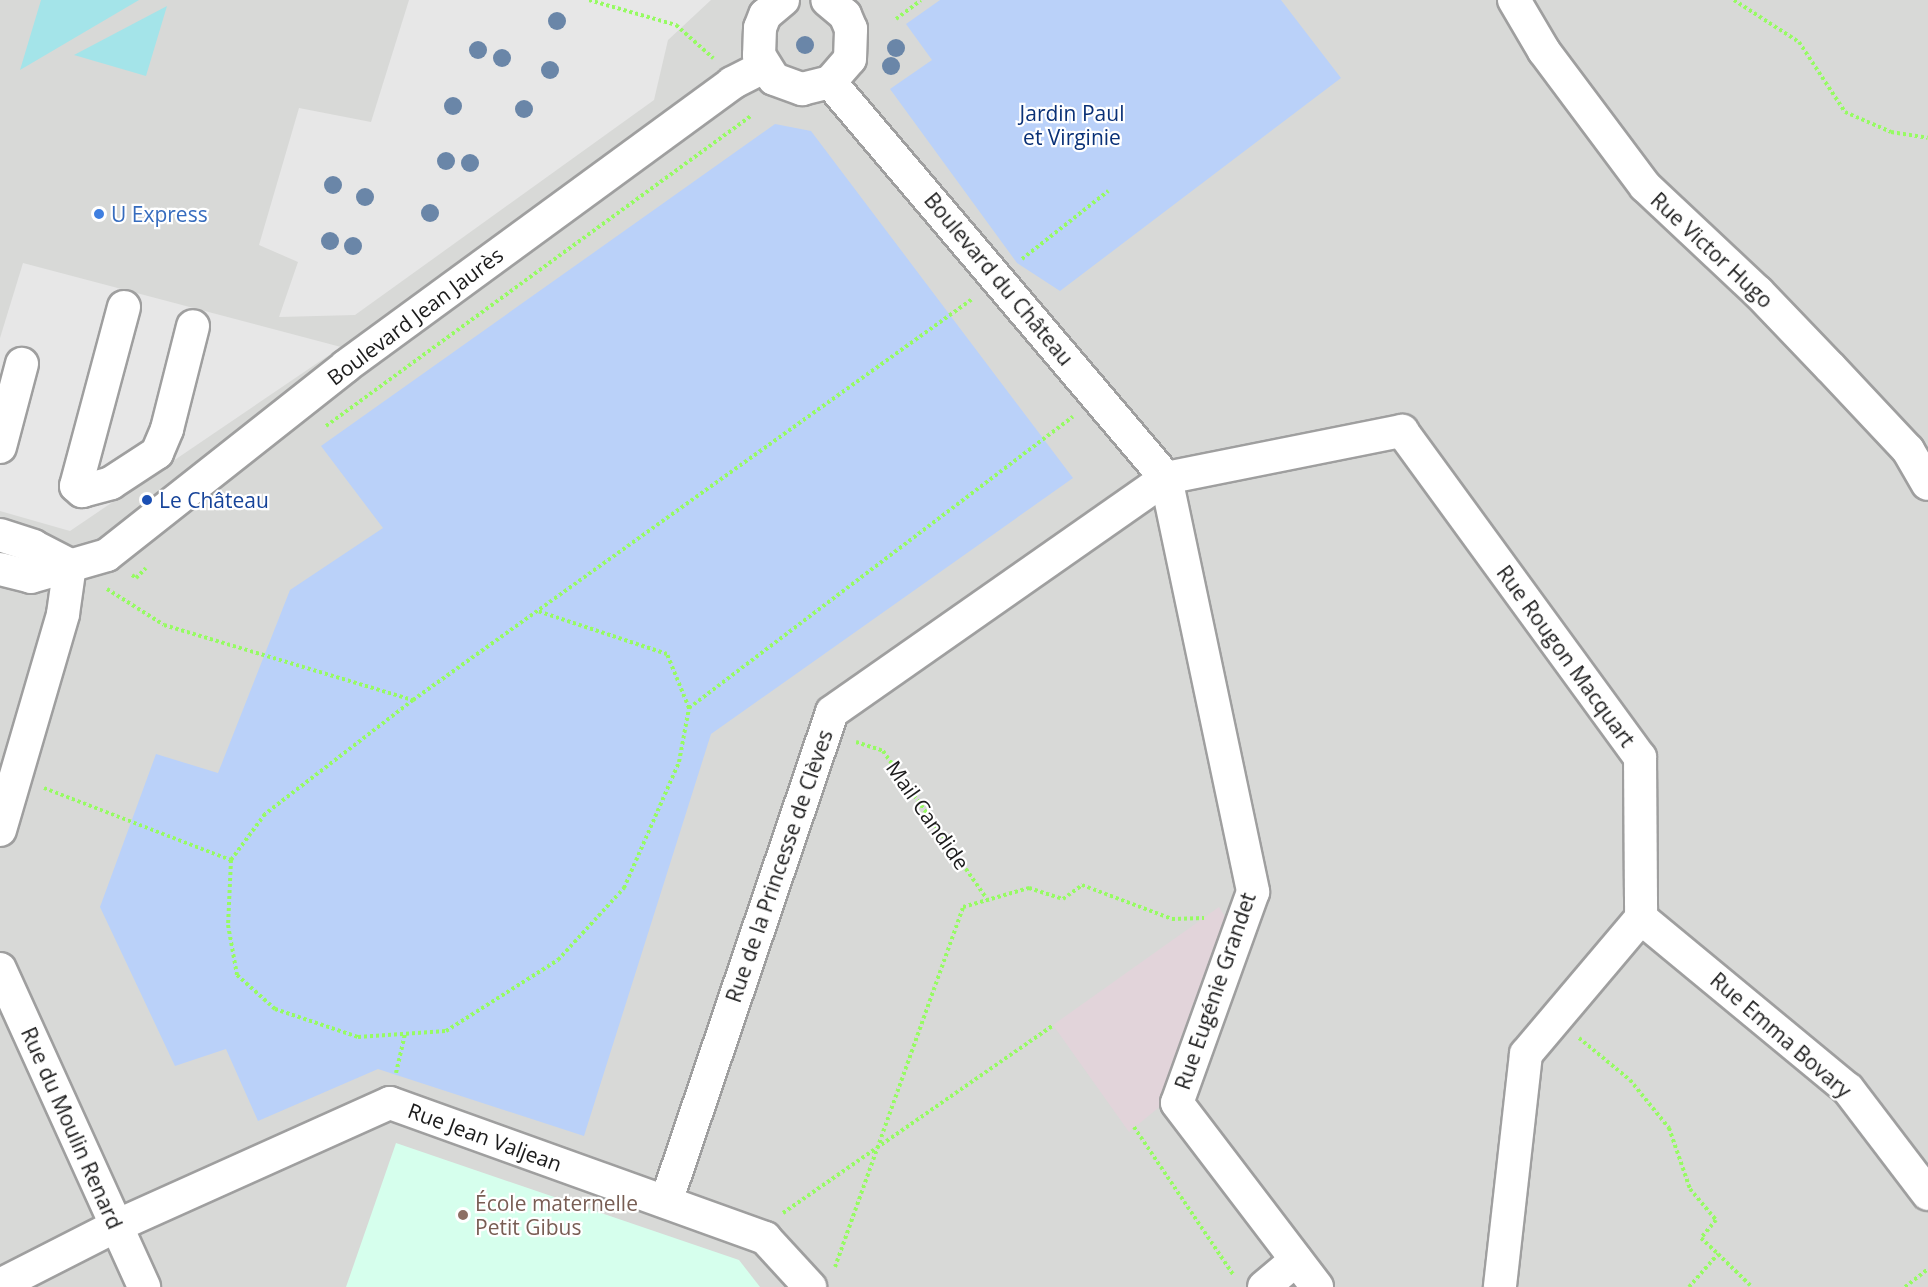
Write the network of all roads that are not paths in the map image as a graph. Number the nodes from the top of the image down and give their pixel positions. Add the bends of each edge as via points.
1 (1515, 0) edge
2 (780, 1) edge
3 (844, 5) edge
4 (764, 67) junction
5 (830, 82) junction
6 (124, 307) dead end
7 (193, 326) dead end
8 (22, 364) dead end
9 (0, 447) edge
10 (1166, 478) junction
11 (1928, 484) edge
12 (0, 535) edge
13 (70, 565) junction
14 (0, 569) edge
15 (0, 830) edge
16 (1641, 918) junction
17 (0, 969) edge
18 (1928, 1194) edge
19 (666, 1202) junction
20 (116, 1226) junction
21 (1296, 1260) junction
22 (822, 1278) edge
23 (0, 1285) edge
24 (144, 1287) edge
25 (1264, 1287) edge
26 (1317, 1287) edge
27 (1500, 1287) edge

1 - 11 street, Rue Victor Hugo via 1544,51 1645,186 1758,292 1830,367 1908,450
2 - 4 street via 765,15 759,28 757,41
3 - 5 street via 851,29 849,59
4 - 5 street via 774,78 802,89
4 - 13 street, Boulevard Jean Jaurès via 732,83 346,366 131,538 107,555
5 - 10 street, Boulevard du Château via 1008,271 1098,396
6 - 7 street via 76,486 89,491 111,483 157,453 167,429
8 - 9 street
10 - 16 street, Rue Rougon Macquart via 1402,430 1640,757
10 - 19 street, Rue de la Princesse de Clèves via 832,712
10 - 21 street, Rue Eugénie Grandet via 1253,892 1178,1103
12 - 13 street
13 - 14 street, Boulevard Jean Jaurès via 31,577
13 - 15 street via 63,614
16 - 18 street, Rue Emma Bovary via 1848,1089
16 - 27 street via 1526,1054
17 - 20 street, Rue du Moulin Renard
19 - 20 street, Rue Jean Valjean via 390,1103
19 - 22 street, Rue Jean Valjean via 765,1238
20 - 23 street, Rue Jean Valjean
20 - 24 street, Rue du Moulin Renard
21 - 25 street
21 - 26 street, Rue Eugénie Grandet

